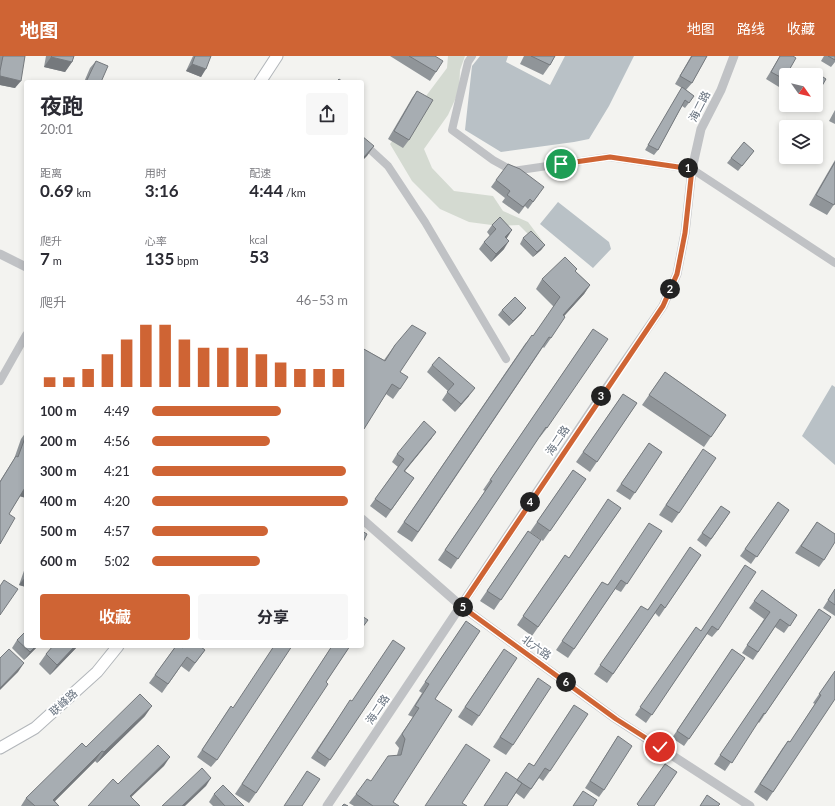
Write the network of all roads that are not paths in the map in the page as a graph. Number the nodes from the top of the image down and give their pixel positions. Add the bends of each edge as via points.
1 (277, 56) edge
2 (472, 56) edge
3 (734, 56) edge
4 (261, 80) edge
5 (364, 144) edge
6 (692, 169) junction
7 (0, 254) edge
8 (835, 263) edge
9 (24, 266) edge
10 (24, 338) edge
11 (506, 359) dead end
12 (1, 378) edge
13 (364, 521) edge
14 (461, 606) junction
15 (116, 648) edge
16 (0, 748) edge
17 (327, 806) edge
18 (749, 806) edge

1 - 4 main road
2 - 6 street via 468,62 452,130 493,160 513,171 610,157
3 - 6 street, 海二路 via 721,90 701,129
5 - 11 street via 388,166 425,222
6 - 8 street
6 - 14 street, 海二路 via 685,233 677,274 663,306
7 - 9 street
10 - 12 street
13 - 14 street, 北六路
14 - 17 street, 海二路
14 - 18 street, 北六路 via 616,719
15 - 16 main road, 联峰路 via 97,672 35,728

